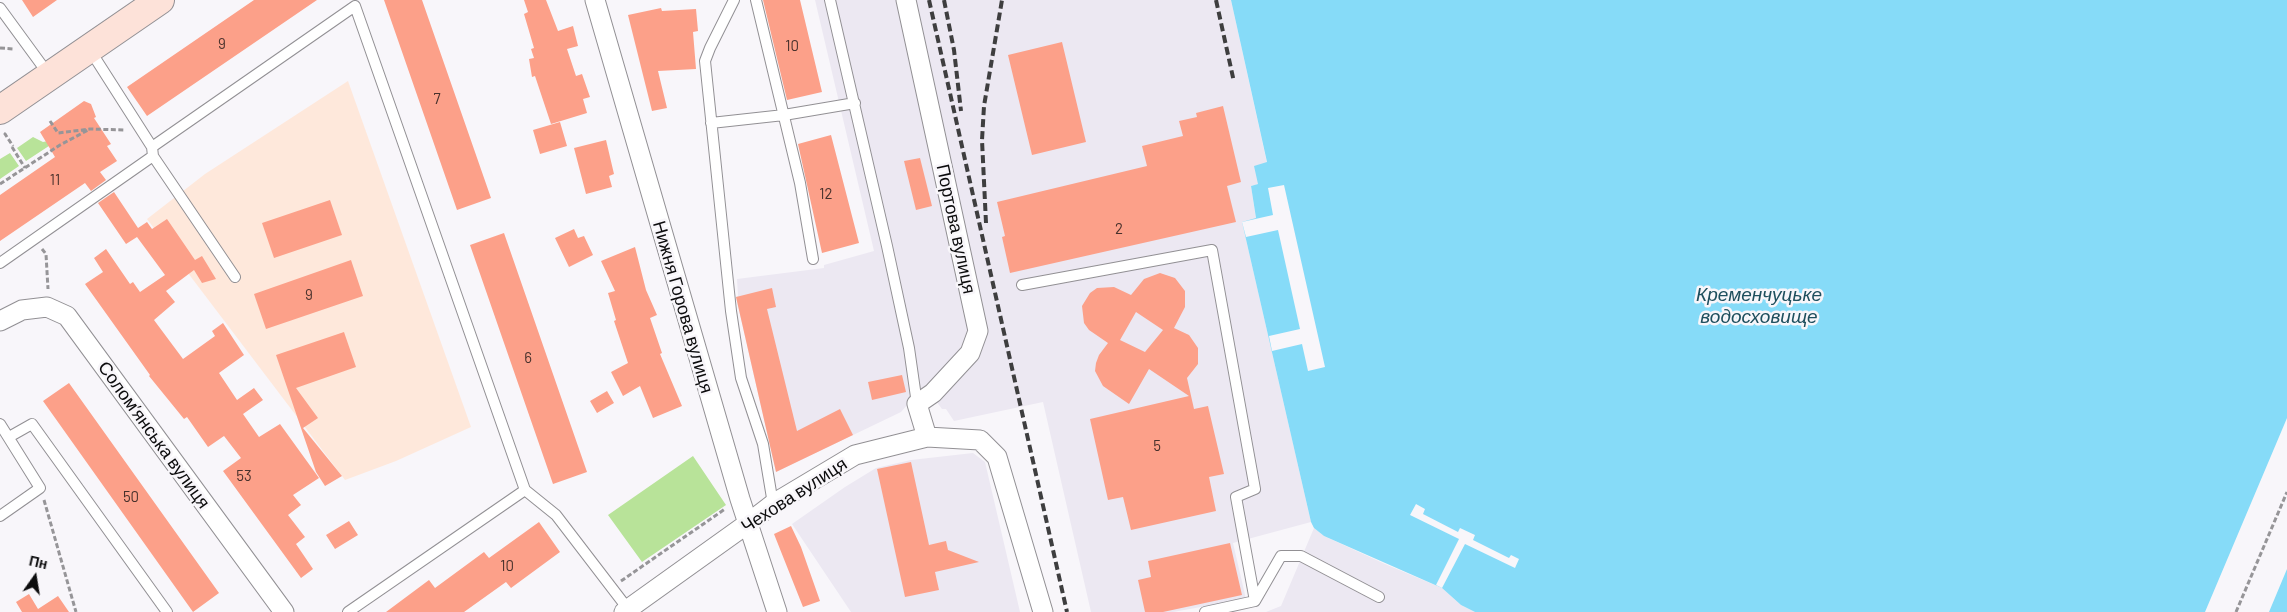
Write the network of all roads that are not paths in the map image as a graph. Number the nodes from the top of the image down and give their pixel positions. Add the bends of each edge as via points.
1 (160, 0) edge
2 (595, 0) edge
3 (734, 0) edge
4 (756, 0) edge
5 (830, 0) edge
6 (906, 0) edge
7 (0, 8) edge
8 (89, 49) junction
9 (50, 76) junction
10 (855, 103) junction
11 (0, 110) edge
12 (784, 115) junction
13 (711, 123) junction
14 (152, 152) junction
15 (813, 259) dead end
16 (0, 263) edge
17 (235, 277) dead end
18 (1022, 285) dead end
19 (0, 321) edge
20 (918, 404) junction
21 (0, 424) edge
22 (9, 437) junction
23 (928, 437) junction
24 (525, 490) junction
25 (773, 504) junction
26 (0, 516) edge
27 (748, 524) junction
28 (1379, 597) dead end
29 (1255, 600) junction
30 (282, 611) edge
31 (626, 611) edge
32 (167, 612) edge
33 (348, 612) edge
34 (776, 612) edge
35 (1042, 612) edge
36 (1205, 612) edge

1 - 8 street
2 - 27 street, Нижня Горова вулиця
3 - 13 lane via 705,61
4 - 12 lane
5 - 10 lane
6 - 20 street, Портова вулиця via 978,330 970,354
7 - 9 lane
8 - 9 street
8 - 14 lane
9 - 11 street
10 - 12 lane
10 - 20 lane via 909,348
12 - 13 lane
12 - 15 lane
13 - 25 lane via 741,378 763,444
14 - 16 lane
14 - 17 lane
14 - 24 lane via 355,6
18 - 29 lane via 1212,250 1255,489 1236,497
19 - 30 street, Соломʼянська вулиця via 22,310 47,307 67,316
20 - 23 street
21 - 22 lane
22 - 26 lane via 40,488
22 - 32 lane via 32,424
23 - 25 street, Чехова вулиця via 855,455
23 - 35 street, Чехова вулиця via 980,440 997,458
24 - 31 lane via 556,515
24 - 33 lane
25 - 27 street, Чехова вулиця
27 - 31 street, Чехова вулиця
27 - 34 street, Нижня Горова вулиця
28 - 29 lane via 1301,556 1280,556
29 - 36 lane

